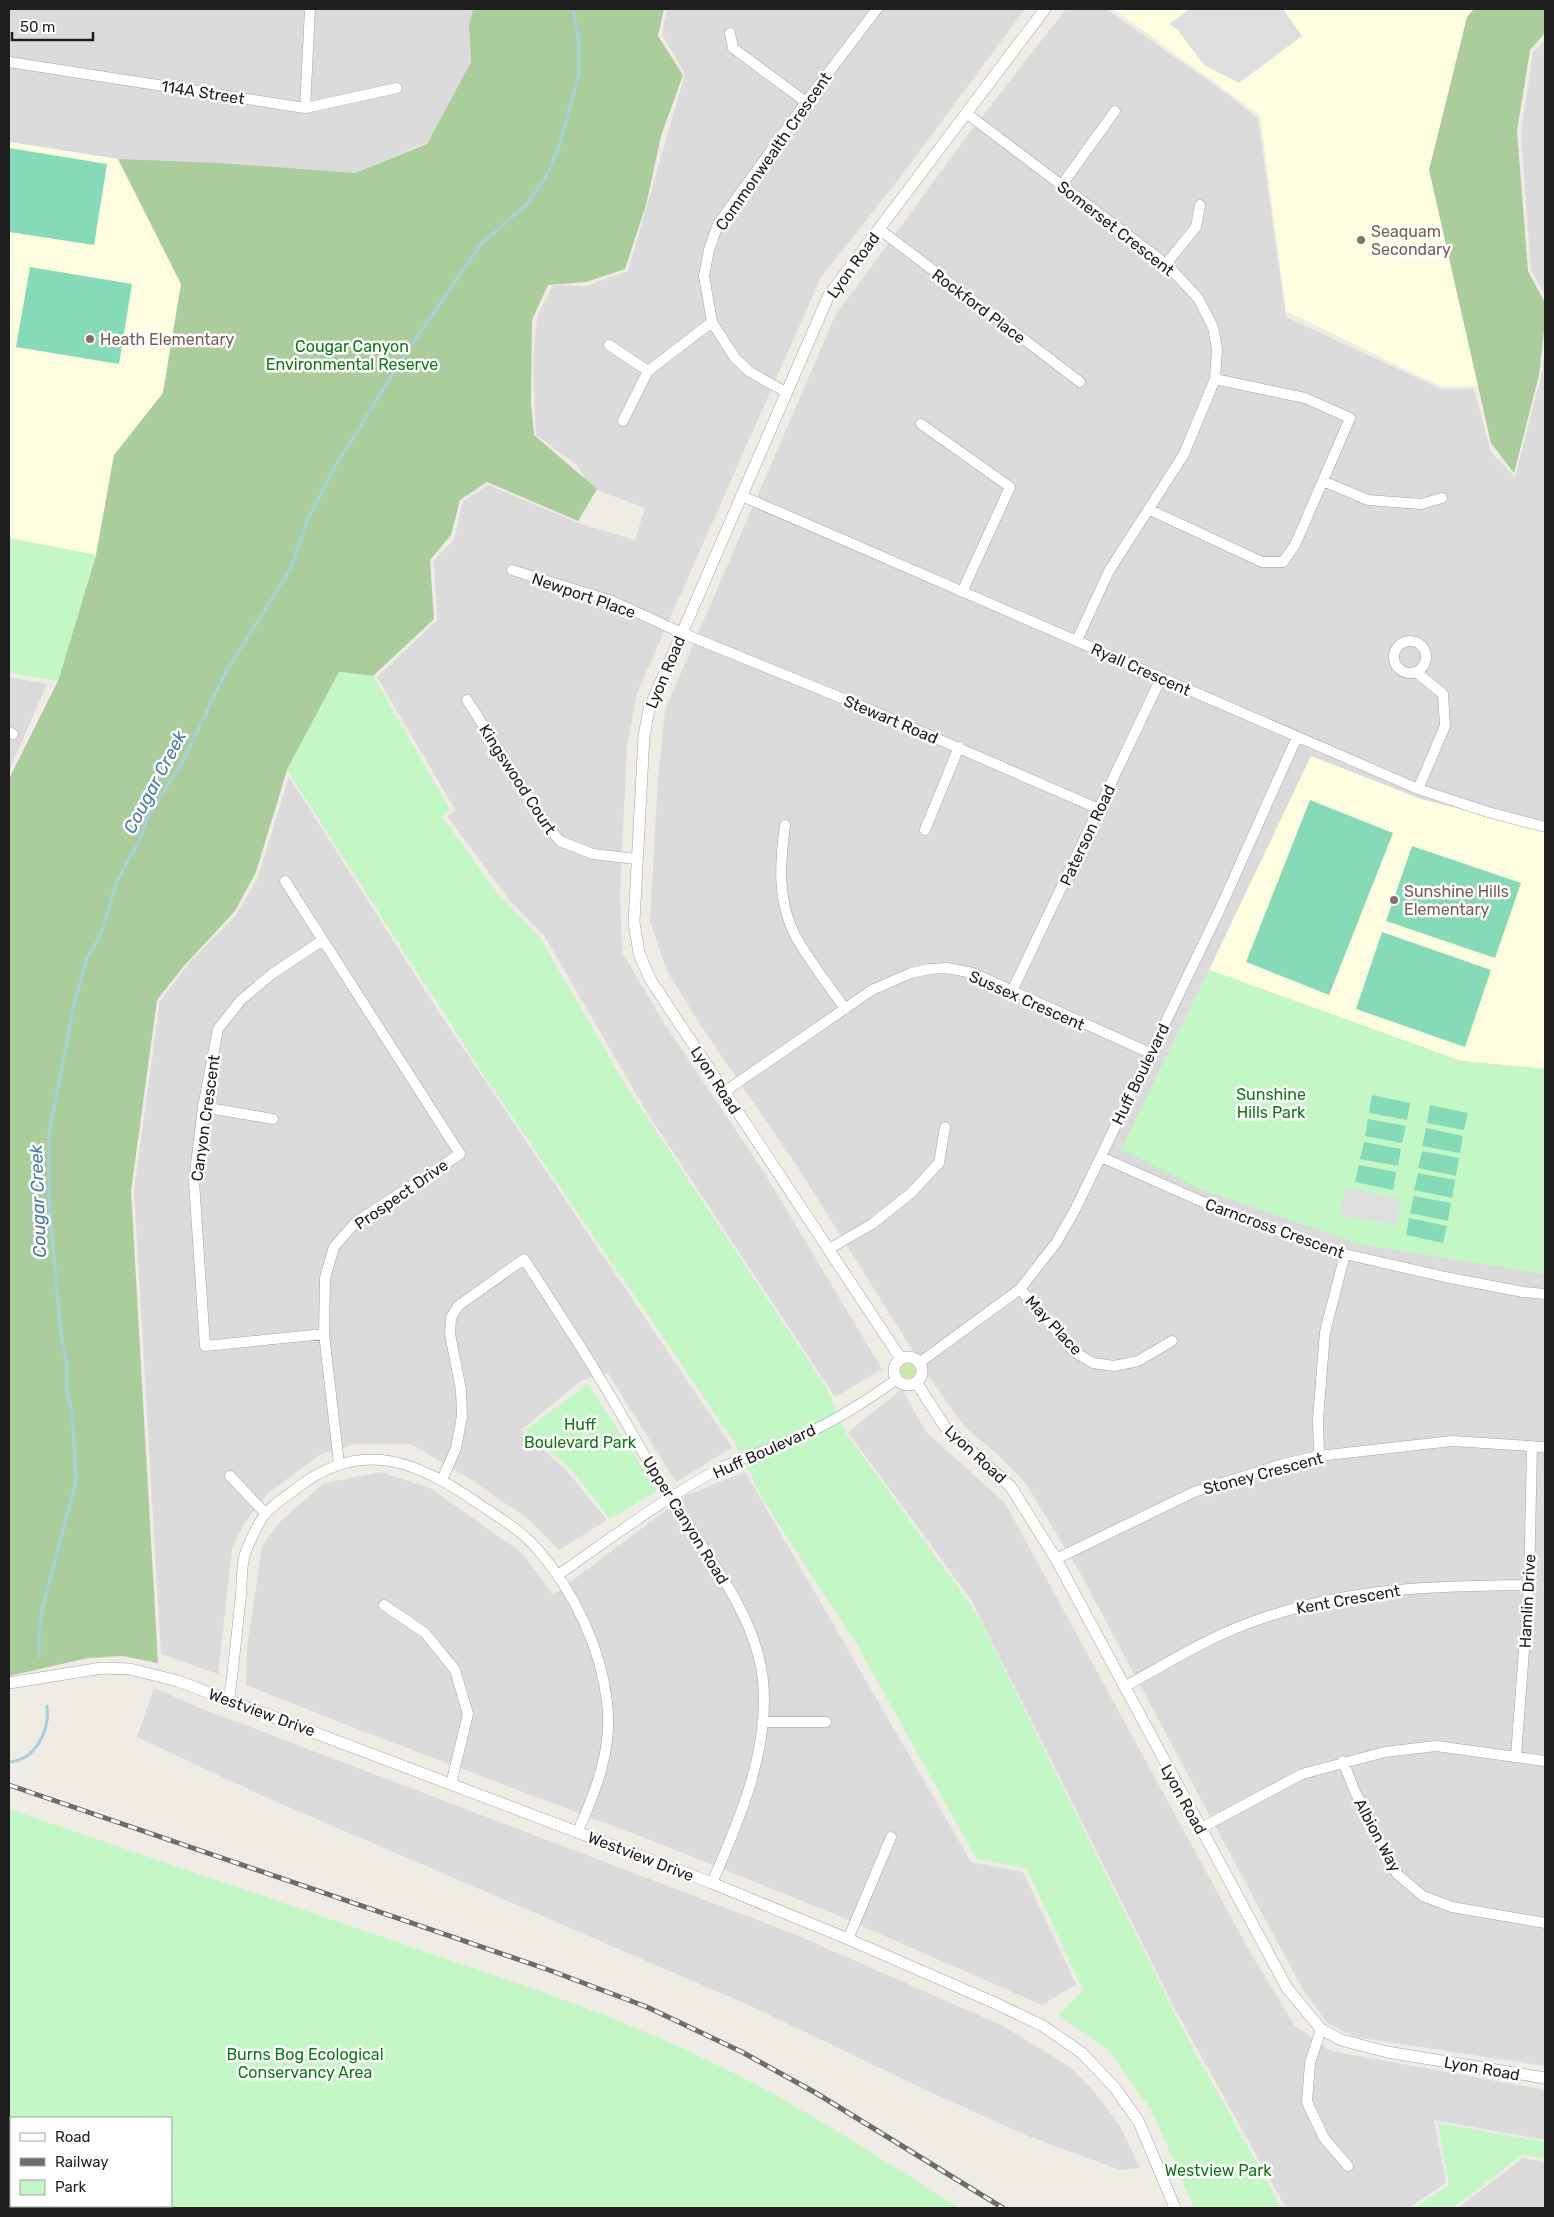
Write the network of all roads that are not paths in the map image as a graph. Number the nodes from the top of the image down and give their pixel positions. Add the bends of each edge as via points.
1 (310, 9) edge
2 (877, 9) edge
3 (1045, 9) edge
4 (730, 33) dead end
5 (9, 62) edge
6 (397, 88) dead end
7 (806, 102) junction
8 (305, 108) junction
9 (1116, 111) dead end
10 (966, 113) junction
11 (1061, 186) junction
12 (1200, 205) dead end
13 (879, 229) junction
14 (1166, 264) junction
15 (712, 322) junction
16 (609, 345) dead end
17 (648, 371) junction
18 (1215, 379) junction
19 (1080, 382) dead end
20 (786, 392) junction
21 (623, 421) dead end
22 (922, 424) dead end
23 (1323, 482) junction
24 (742, 496) junction
25 (1442, 498) dead end
26 (1150, 510) junction
27 (512, 570) dead end
28 (962, 592) junction
29 (682, 633) junction
30 (1077, 640) junction
31 (1416, 672) dead end
32 (1161, 678) junction
33 (467, 700) dead end
34 (1297, 737) junction
35 (959, 747) junction
36 (1418, 789) junction
37 (1099, 809) junction
38 (785, 825) dead end
39 (1545, 827) edge
40 (925, 830) dead end
41 (636, 859) junction
42 (285, 882) dead end
43 (323, 940) junction
44 (1012, 991) junction
45 (845, 1009) junction
46 (1150, 1053) junction
47 (724, 1092) junction
48 (203, 1107) junction
49 (273, 1119) dead end
50 (944, 1127) dead end
51 (1101, 1157) junction
52 (829, 1249) junction
53 (1345, 1254) junction
54 (1020, 1289) junction
55 (1545, 1294) edge
56 (324, 1334) junction
57 (1172, 1341) dead end
58 (901, 1360) junction
59 (919, 1363) junction
60 (898, 1379) junction
61 (916, 1382) junction
62 (1532, 1446) junction
63 (1545, 1447) edge
64 (1319, 1456) junction
65 (339, 1464) junction
66 (230, 1476) dead end
67 (442, 1480) junction
68 (670, 1498) junction
69 (266, 1514) junction
70 (1056, 1559) junction
71 (558, 1575) junction
72 (1529, 1585) junction
73 (384, 1605) dead end
74 (9, 1683) edge
75 (1124, 1688) junction
76 (229, 1700) junction
77 (762, 1722) junction
78 (826, 1722) dead end
79 (1516, 1756) junction
80 (1343, 1761) junction
81 (1545, 1761) edge
82 (451, 1784) junction
83 (1201, 1828) junction
84 (578, 1831) junction
85 (891, 1837) dead end
86 (712, 1883) junction
87 (1545, 1923) edge
88 (848, 1939) junction
89 (1321, 2029) junction
90 (1545, 2078) edge
91 (1348, 2166) dead end
92 (1174, 2208) edge

1 - 8 street
2 - 7 street, Commonwealth Crescent
3 - 10 street, Lyon Road
4 - 7 street via 733,48
5 - 8 street, 114A Street
6 - 8 street, 114A Street
7 - 15 street, Commonwealth Crescent via 718,224 704,276
9 - 11 street
10 - 11 street, Somerset Crescent
10 - 13 street, Lyon Road
11 - 14 street, Somerset Crescent
12 - 14 street via 1196,227
13 - 19 street, Rockford Place
13 - 20 street, Lyon Road via 829,295
14 - 18 street, Somerset Crescent via 1206,310 1217,349
15 - 17 street
15 - 20 street, Commonwealth Crescent via 740,363
16 - 17 street
17 - 21 street
18 - 23 street via 1305,398 1350,418
18 - 26 street, Somerset Crescent via 1184,454
20 - 24 street, Lyon Road
22 - 28 street via 1010,487
23 - 25 street via 1368,500 1421,504
23 - 26 street via 1295,545 1283,562 1262,562
24 - 28 street, Ryall Crescent
24 - 29 street, Lyon Road
26 - 30 street, Somerset Crescent via 1109,571
27 - 29 street, Newport Place via 612,601
28 - 30 street, Ryall Crescent
29 - 35 street, Stewart Road
29 - 41 street, Lyon Road via 648,709
30 - 32 street, Ryall Crescent
31 - 36 street via 1444,694 1445,726
32 - 34 street, Ryall Crescent
32 - 37 street, Paterson Road
33 - 41 street, Kingswood Court via 560,841 593,854
34 - 36 street, Ryall Crescent
34 - 46 street, Huff Boulevard via 1220,909
35 - 37 street, Stewart Road
35 - 40 street
36 - 39 street, Ryall Crescent
37 - 44 street, Paterson Road
38 - 45 street via 780,862 786,912 795,935
41 - 47 street, Lyon Road via 634,922 639,952 650,979
42 - 43 street, Prospect Drive
43 - 48 street, Canyon Crescent via 266,979 241,1000 221,1025
43 - 56 street, Prospect Drive via 460,1154 356,1222 334,1247 325,1278
44 - 45 street, Sussex Crescent via 973,974 947,968 929,969 872,990
44 - 46 street, Sussex Crescent
45 - 47 street, Sussex Crescent
46 - 51 street, Huff Boulevard
47 - 52 street, Lyon Road
48 - 49 street
48 - 56 street, Canyon Crescent via 194,1181 205,1346
50 - 52 street via 939,1163 917,1187 872,1224
51 - 53 street, Carncross Crescent via 1221,1210
51 - 54 street, Huff Boulevard via 1056,1243
52 - 58 street, Lyon Road
53 - 55 street, Carncross Crescent via 1445,1277
53 - 64 street via 1324,1332
54 - 57 street, May Place via 1073,1351 1093,1363 1114,1366 1138,1361
54 - 59 street, Huff Boulevard
56 - 65 street, Prospect Drive
58 - 59 street via 912,1358
58 - 60 street via 895,1368
59 - 61 street via 922,1371
60 - 61 street via 907,1385
60 - 68 street, Huff Boulevard via 830,1422 722,1468
61 - 70 street, Lyon Road via 945,1427 1011,1487
62 - 63 street, Stoney Crescent
62 - 64 street, Stoney Crescent via 1452,1440
62 - 72 street, Hamlin Drive
64 - 70 street, Stoney Crescent via 1194,1492
65 - 67 street via 386,1459 404,1463
65 - 69 street via 311,1477
66 - 69 street
67 - 68 street, Upper Canyon Road via 456,1448 462,1416 461,1390 450,1334 451,1318 458,1306 524,1259
67 - 71 street via 508,1523 538,1550
68 - 71 street, Huff Boulevard
68 - 77 street, Upper Canyon Road via 726,1584 754,1643 763,1680
69 - 76 street via 245,1554
70 - 75 street, Lyon Road
71 - 84 street via 575,1604 599,1661 608,1704 608,1736 602,1766
72 - 75 street, Kent Crescent via 1381,1590 1317,1602 1261,1618 1198,1646
72 - 79 street, Hamlin Drive
73 - 82 street via 425,1633 455,1670 468,1714
74 - 76 street, Westview Drive via 102,1668 130,1669 178,1681
75 - 83 street, Lyon Road
76 - 82 street, Westview Drive
77 - 78 street
77 - 86 street, Upper Canyon Road via 759,1749 742,1813
79 - 80 street via 1436,1746
79 - 81 street
80 - 83 street via 1302,1774
80 - 87 street, Albion Way via 1355,1792 1397,1874 1423,1896 1452,1907
82 - 84 street, Westview Drive
83 - 89 street, Lyon Road via 1287,1988
84 - 86 street, Westview Drive
85 - 88 street
86 - 88 street, Westview Drive
88 - 92 street, Westview Drive via 1043,2026 1082,2053 1115,2088 1139,2122
89 - 90 street, Lyon Road via 1341,2040 1387,2052
89 - 91 street via 1310,2062 1307,2102 1324,2138

